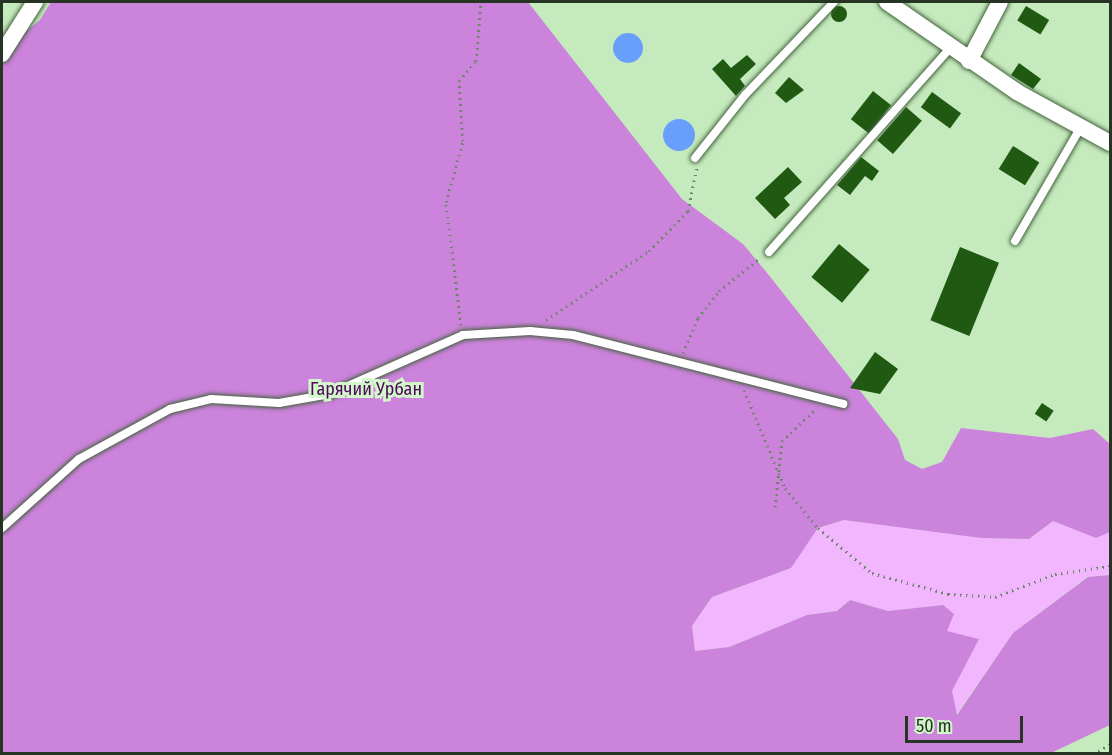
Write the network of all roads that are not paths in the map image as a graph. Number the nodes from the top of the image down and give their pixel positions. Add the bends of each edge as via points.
1 (35, 2) edge
2 (834, 2) edge
3 (886, 2) edge
4 (1000, 2) edge
5 (950, 48) junction
6 (2, 54) edge
7 (969, 61) junction
8 (1082, 125) junction
9 (1110, 143) edge
10 (695, 158) road end
11 (1016, 241) dead end
12 (769, 252) road end
13 (843, 404) dead end
14 (2, 528) edge

1 - 6 street
2 - 10 lane via 745,95
3 - 5 street
4 - 7 street
5 - 7 street
5 - 12 lane
7 - 8 street
8 - 9 street
8 - 11 lane
13 - 14 lane via 740,380 680,358 530,331 463,335 330,394 279,403 212,399 170,409 79,459

